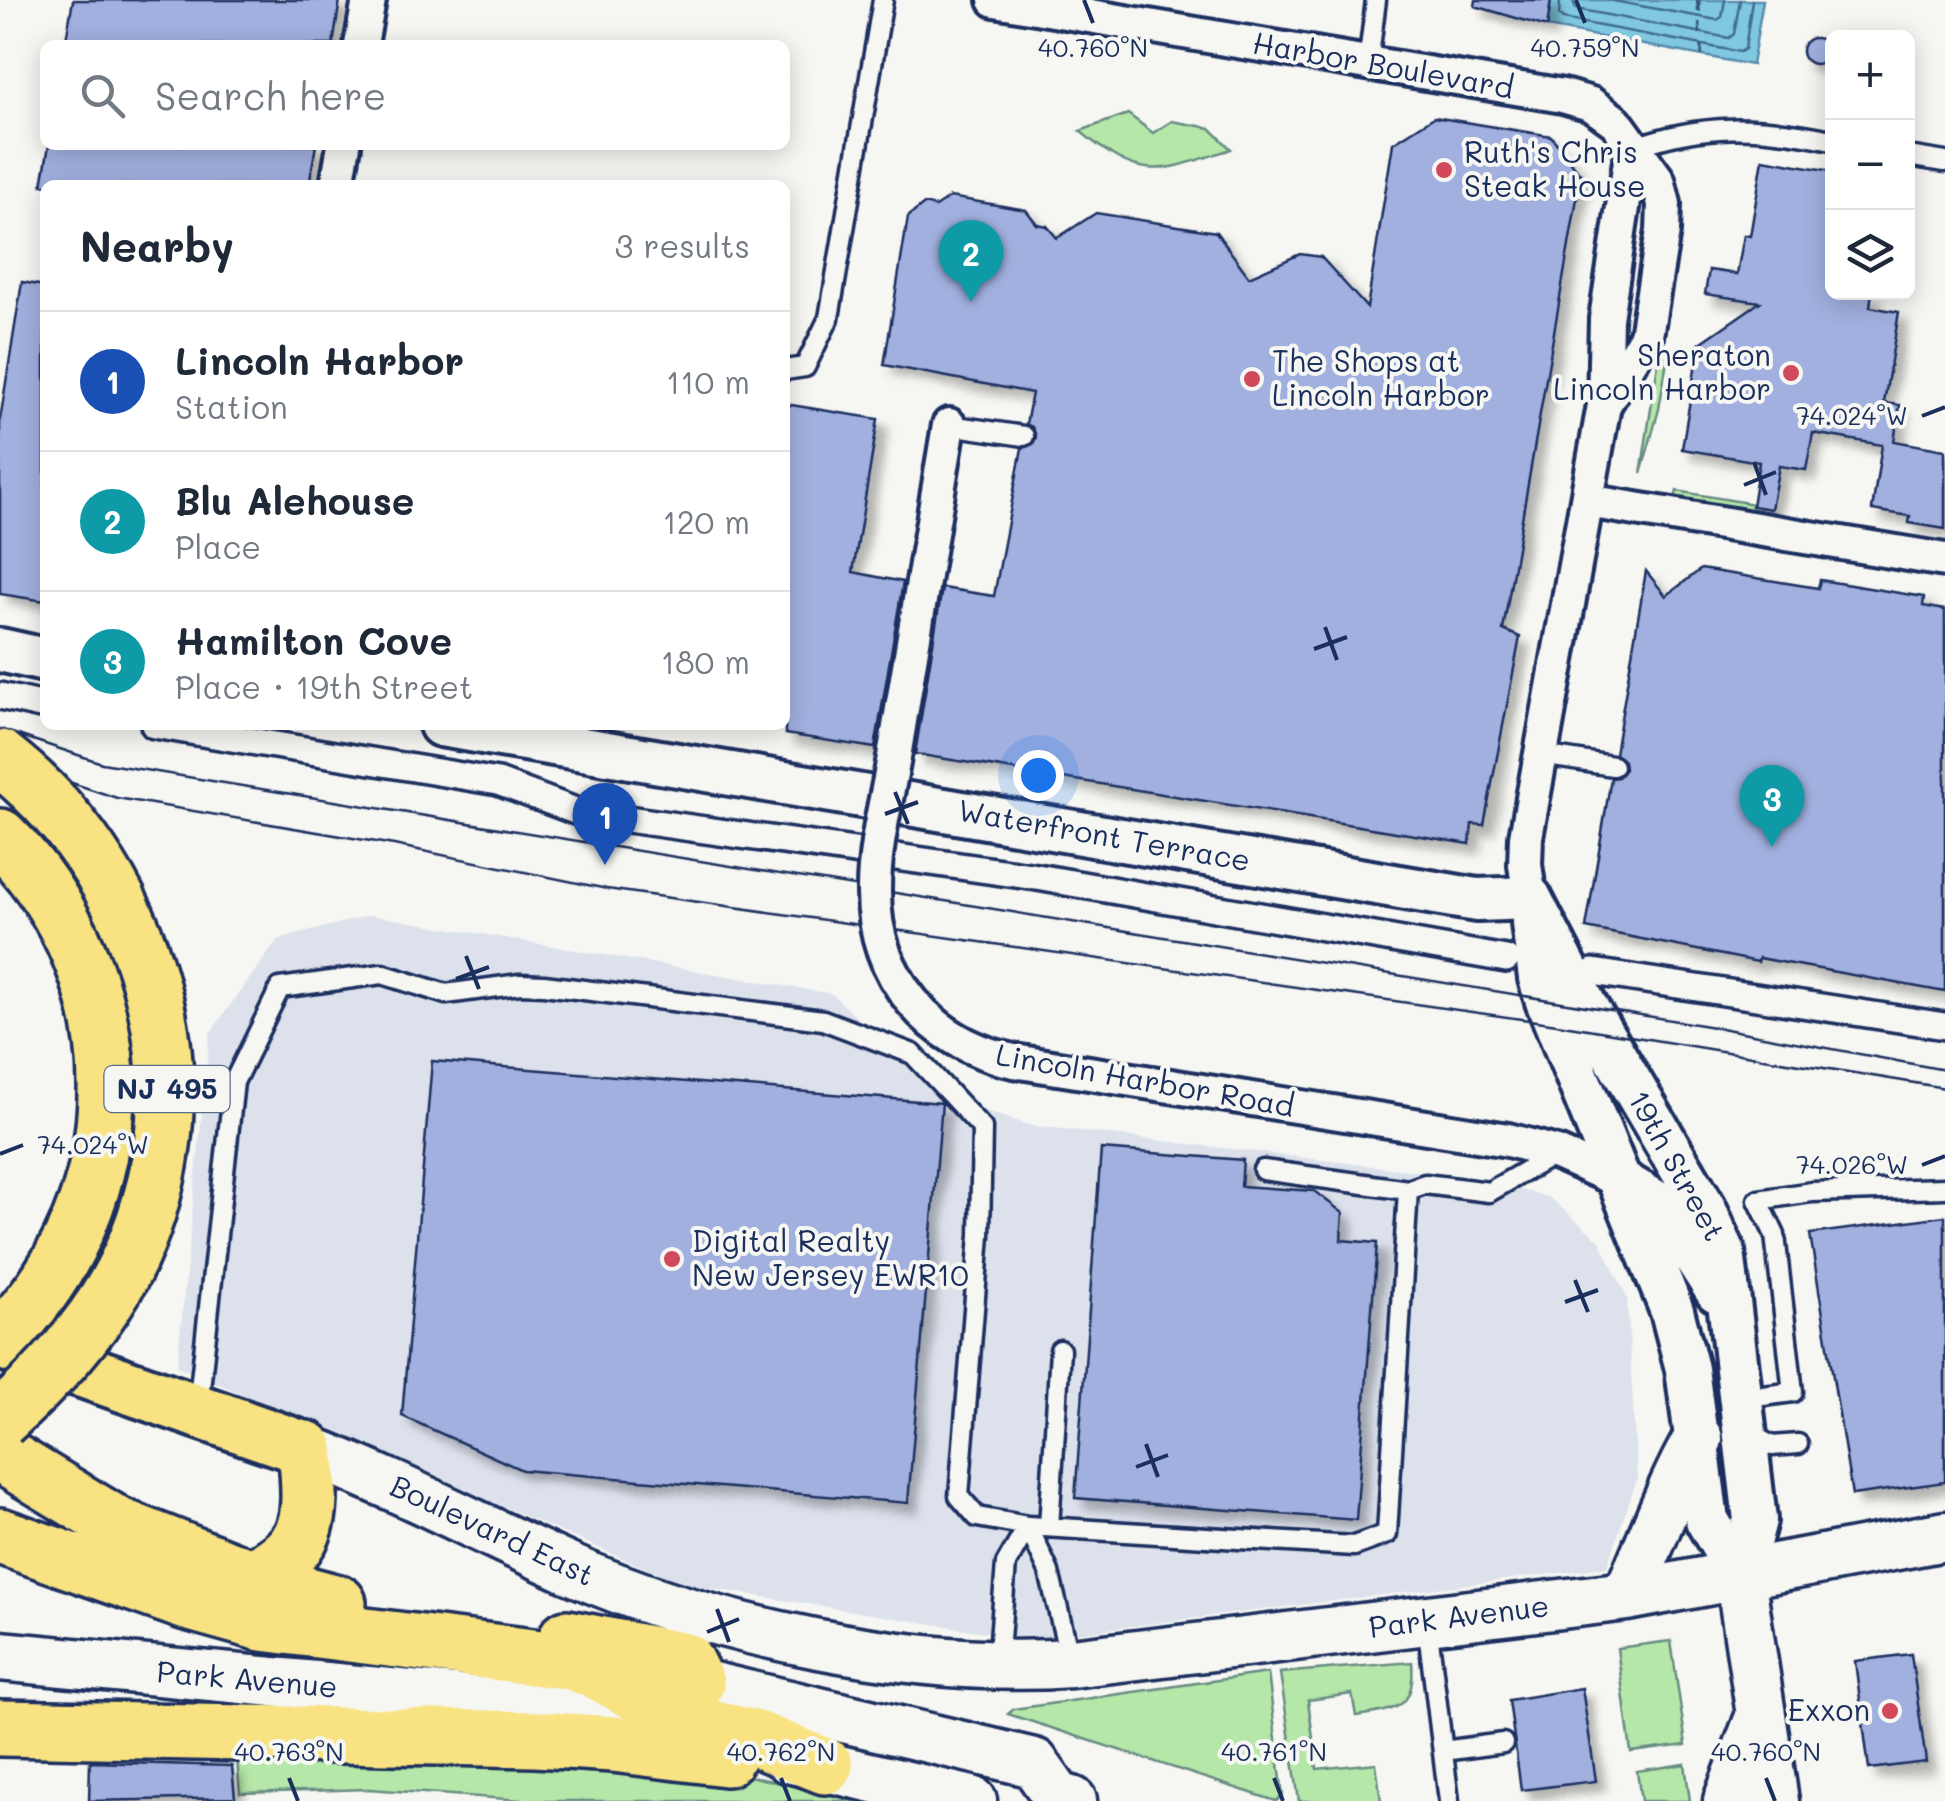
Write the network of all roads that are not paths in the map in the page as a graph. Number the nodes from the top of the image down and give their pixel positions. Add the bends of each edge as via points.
1 (368, 0) edge
2 (882, 0) edge
3 (995, 0) edge
4 (1376, 0) edge
5 (362, 40) edge
6 (1368, 64) junction
7 (1825, 139) edge
8 (1632, 148) junction
9 (343, 150) edge
10 (1915, 157) edge
11 (1945, 162) edge
12 (338, 180) edge
13 (790, 369) edge
14 (949, 424) joint
15 (1024, 436) dead end
16 (1588, 501) junction
17 (1945, 560) edge
18 (0, 650) edge
19 (40, 659) edge
20 (0, 696) edge
21 (40, 705) edge
22 (184, 730) edge
23 (470, 730) edge
24 (1541, 755) junction
25 (0, 758) edge
26 (1613, 766) dead end
27 (0, 836) edge
28 (1530, 898) junction
29 (1506, 959) dead end
30 (1593, 972) dead end
31 (1945, 1026) edge
32 (1557, 1153) junction
33 (1263, 1170) dead end
34 (1620, 1181) junction
35 (1945, 1188) edge
36 (1408, 1190) junction
37 (1729, 1310) junction
38 (0, 1341) edge
39 (1060, 1350) dead end
40 (197, 1410) junction
41 (1744, 1415) junction
42 (0, 1420) edge
43 (1698, 1439) junction
44 (1798, 1444) dead end
45 (306, 1449) junction
46 (0, 1454) edge
47 (1028, 1526) junction
48 (1049, 1528) junction
49 (0, 1536) edge
50 (1936, 1544) edge
51 (1740, 1576) junction
52 (252, 1578) junction
53 (1627, 1596) junction
54 (198, 1606) junction
55 (1426, 1621) junction
56 (0, 1656) edge
57 (1071, 1663) junction
58 (998, 1666) junction
59 (696, 1683) junction
60 (638, 1694) junction
61 (495, 1704) junction
62 (1762, 1713) junction
63 (0, 1728) edge
64 (1503, 1743) dead end
65 (1443, 1752) junction
66 (825, 1766) junction
67 (1061, 1800) edge
68 (972, 1801) edge
69 (1449, 1801) edge
70 (1728, 1801) edge
71 (1774, 1801) edge

1 - 5 street
2 - 13 lane via 829,318 805,367
3 - 6 street, Harbor Boulevard
4 - 6 lane
6 - 8 street, Harbor Boulevard via 1576,99 1610,115
7 - 8 lane via 1728,126
8 - 16 street, Harbor Boulevard via 1658,180 1662,231 1646,336 1604,405
9 - 12 street
10 - 11 lane
14 - 15 lane
14 - 32 street, Lincoln Harbor Road, bridge via 874,887 886,959 903,992 940,1030 982,1054
16 - 17 street
16 - 24 street, 19th Street
18 - 19 street
20 - 21 street
22 - 29 street via 498,782 578,812 1037,876
23 - 28 street, Waterfront Terrace via 1477,900
24 - 26 lane
24 - 28 street, 19th Street via 1525,851
25 - 42 highway, NJ 495, bridge via 51,805 120,900 152,988 167,1083 161,1155 130,1257 70,1351
27 - 38 highway, NJ 495 via 47,894 80,954 107,1068 103,1140 78,1226 43,1289
28 - 34 street, 19th Street via 1540,978
28 - 37 street, 19th Street via 1705,1208 1723,1252
30 - 31 street
32 - 34 street, Lincoln Harbor Road
32 - 36 lane via 1489,1192 1425,1184
33 - 36 lane
34 - 37 street via 1668,1215
34 - 43 street, 19th Street via 1672,1311
35 - 41 lane via 1758,1200 1775,1235 1792,1392
36 - 48 lane via 1387,1534 1354,1546
37 - 41 street, 19th Street
38 - 40 main road, Boulevard East
39 - 48 lane
40 - 45 main road, Boulevard East
40 - 47 lane via 234,1082 280,988 382,974 446,994 544,985 823,1020 913,1054 982,1128 959,1496 977,1517
41 - 44 lane via 1772,1446
41 - 51 street, 19th Street via 1755,1520
43 - 51 street, 19th Street via 1708,1520
43 - 53 main road
45 - 52 highway via 310,1508 303,1536
45 - 58 main road, Boulevard East via 570,1569 683,1611 848,1648
46 - 52 highway via 117,1525
47 - 48 lane
47 - 57 lane via 1049,1572
47 - 58 lane via 1006,1564
49 - 54 highway
50 - 51 main road, Park Avenue
51 - 53 main road, Park Avenue
51 - 62 main road, 19th Street
52 - 54 highway
52 - 59 highway via 325,1600 684,1660
53 - 55 main road, Park Avenue
54 - 60 highway via 299,1630 572,1662
55 - 57 main road, Park Avenue
55 - 65 lane
56 - 61 main road, Park Avenue
57 - 58 main road, Park Avenue
59 - 60 main road, Park Avenue via 678,1698
59 - 67 main road via 1034,1763
60 - 61 main road, Park Avenue via 522,1689
60 - 66 highway via 692,1724 758,1739
61 - 66 main road, Park Avenue via 519,1721 701,1740
62 - 70 main road
62 - 71 main road, 19th Street
63 - 66 highway via 536,1739
64 - 65 lane
65 - 69 lane
66 - 68 main road, Park Avenue

